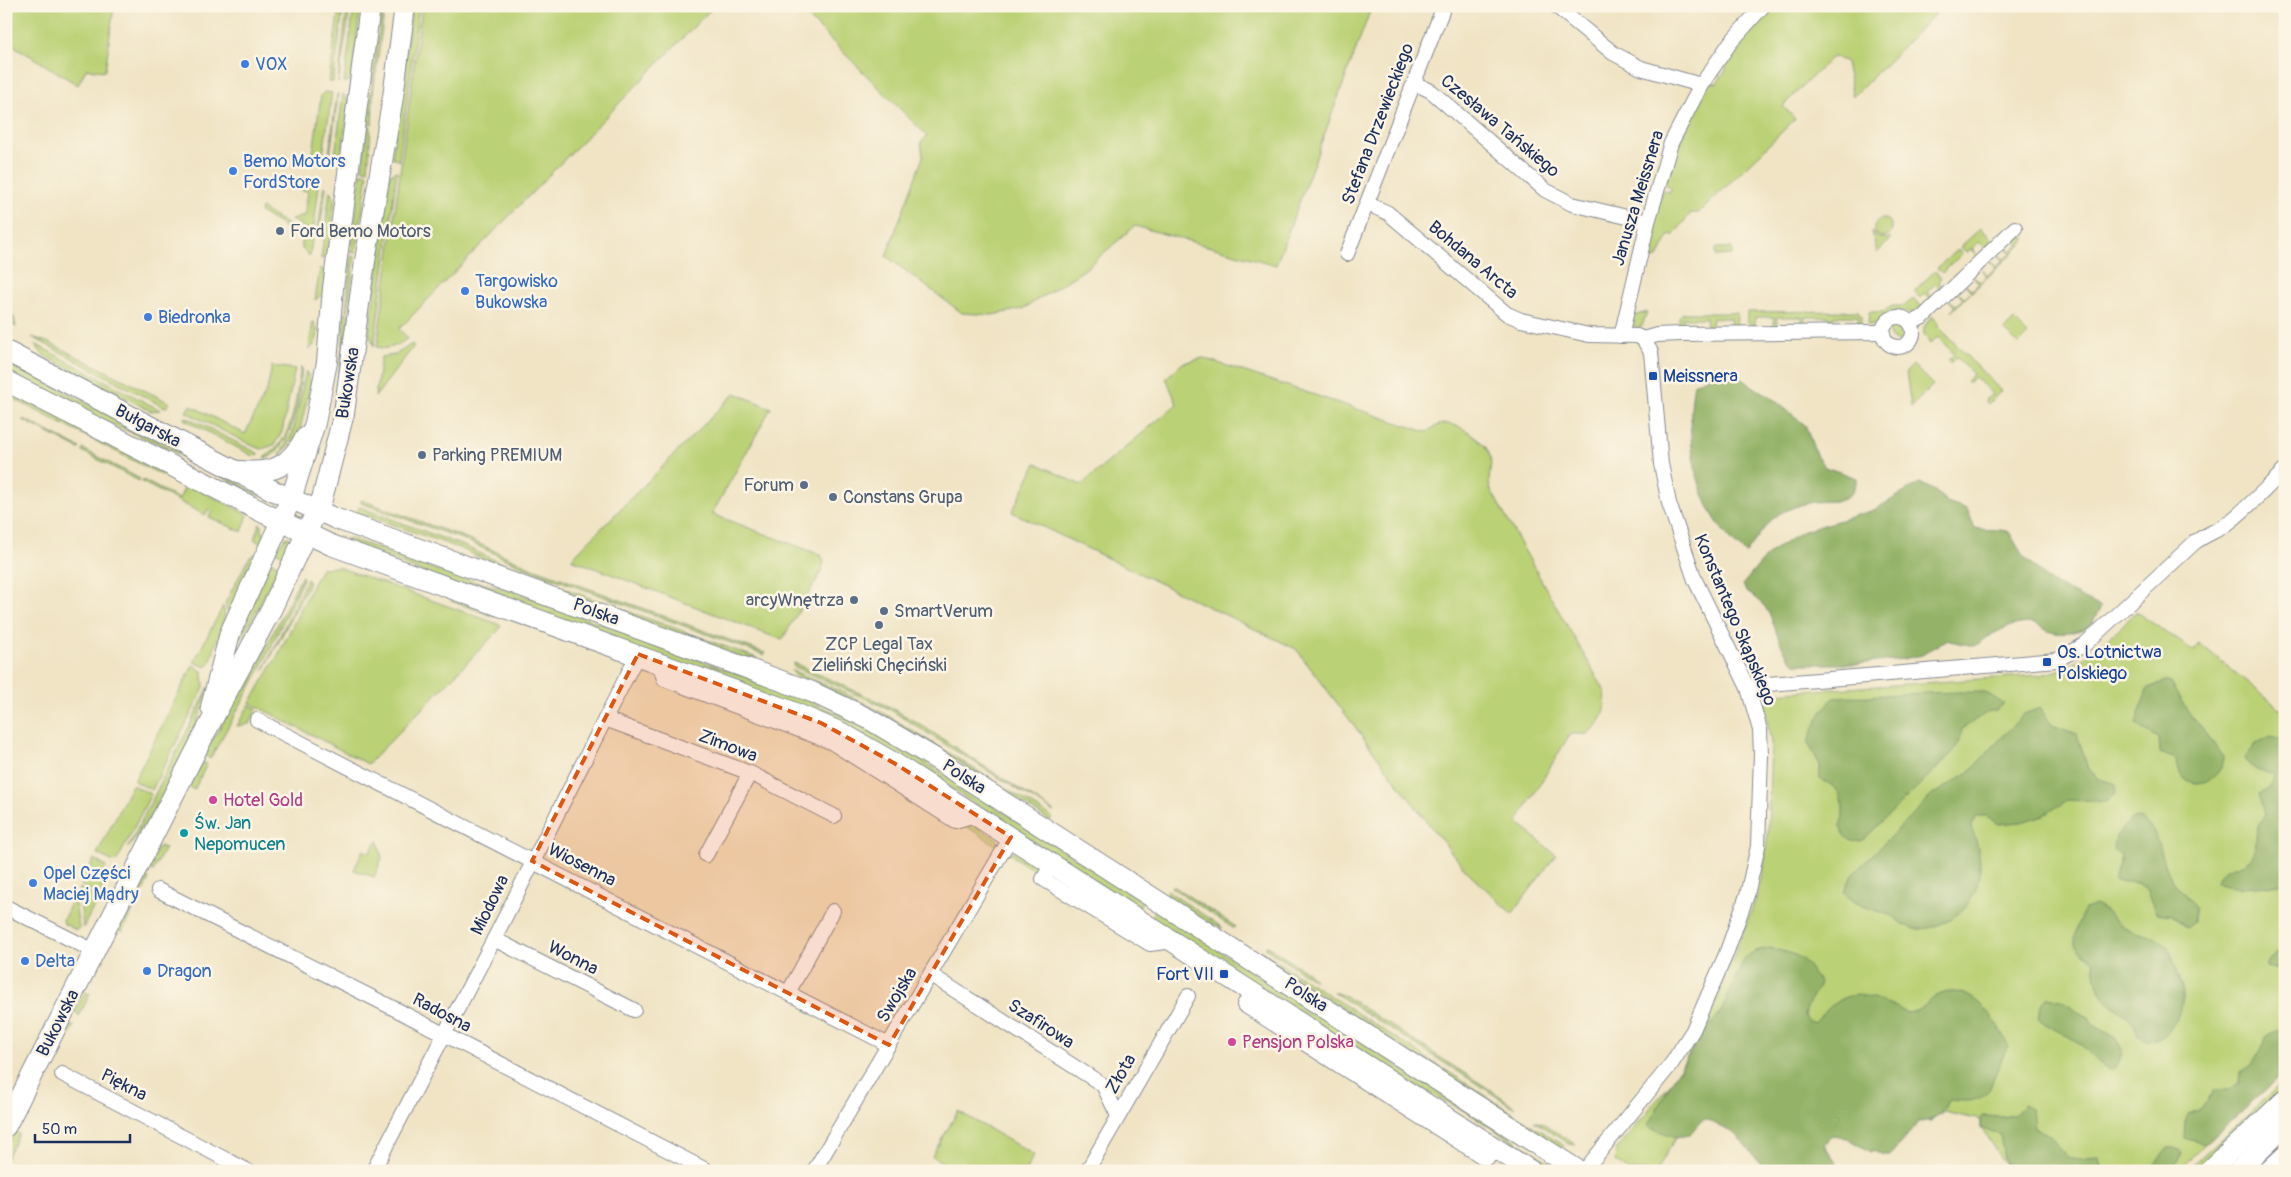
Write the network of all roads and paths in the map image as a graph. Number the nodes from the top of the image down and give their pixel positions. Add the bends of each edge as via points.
1 (370, 6) edge
2 (405, 6) edge
3 (1444, 6) edge
4 (1556, 6) edge
5 (1763, 6) edge
6 (1414, 83) junction
7 (1701, 85) junction
8 (1368, 204) junction
9 (1648, 222) junction
10 (2015, 228) dead end
11 (1347, 254) dead end
12 (1911, 323) junction
13 (1883, 332) junction
14 (1621, 336) junction
15 (1643, 339) junction
16 (6, 351) edge
17 (6, 380) edge
18 (315, 423) junction
19 (233, 470) junction
20 (2285, 470) edge
21 (291, 499) junction
22 (317, 510) junction
23 (281, 522) junction
24 (307, 534) junction
25 (638, 654) junction
26 (1748, 688) junction
27 (604, 718) junction
28 (257, 720) dead end
29 (205, 733) junction
30 (750, 773) junction
31 (834, 816) dead end
32 (1011, 838) junction
33 (706, 855) dead end
34 (532, 861) junction
35 (158, 890) dead end
36 (6, 907) edge
37 (832, 911) dead end
38 (494, 939) junction
39 (94, 951) junction
40 (931, 975) junction
41 (788, 993) junction
42 (1188, 996) dead end
43 (634, 1010) dead end
44 (443, 1035) junction
45 (889, 1045) junction
46 (62, 1074) dead end
47 (2285, 1100) edge
48 (1118, 1116) junction
49 (6, 1126) edge
50 (2285, 1126) edge
51 (2285, 1156) edge
52 (1089, 1170) edge
53 (248, 1171) edge
54 (373, 1171) edge
55 (708, 1171) edge
56 (814, 1171) edge
57 (1531, 1171) edge
58 (1579, 1171) edge
59 (1584, 1171) edge
60 (2209, 1171) edge
61 (2238, 1171) edge
62 (2269, 1171) edge

1 - 18 street, Bukowska via 333,288 327,362
2 - 22 street, Bukowska via 344,414
3 - 6 street, Stefana Drzewieckiego
4 - 7 street via 1612,53 1641,68
5 - 7 street, Janusza Meissnera via 1730,43
6 - 8 street, Stefana Drzewieckiego
6 - 9 street, Czesława Tańskiego via 1431,91 1545,190 1572,204
7 - 9 street, Janusza Meissnera via 1671,143
8 - 11 street, Stefana Drzewieckiego
8 - 14 street, Bohdana Arcta via 1388,213 1507,314 1521,320 1589,334
9 - 14 street, Janusza Meissnera
10 - 12 street via 1923,317
12 - 13 street via 1903,317 1893,317
12 - 13 street via 1913,337 1902,347 1887,342
13 - 15 street, Bohdana Arcta via 1680,334
14 - 15 street, Bohdana Arcta
15 - 26 street, Konstantego Skąpskiego via 1651,352 1661,464 1669,502 1695,580
16 - 19 street, Bułgarska
17 - 23 street, Bułgarska
18 - 19 street via 299,450 277,469 260,473
18 - 21 street, Bukowska
19 - 21 street, Bułgarska
20 - 26 street via 2235,518 2194,543 2084,645 2062,658 2047,662
21 - 22 street, Polska
21 - 23 street, Bukowska
22 - 24 street, Bukowska
22 - 58 street, Polska via 770,676 867,718 941,762
23 - 24 street, Polska
23 - 29 street, Bukowska via 230,632
24 - 25 street, Polska
24 - 29 street, Bukowska via 239,673
25 - 27 street, Miodowa
25 - 32 street, Polska via 842,733
26 - 59 street, Konstantego Skąpskiego via 1760,730 1761,754 1758,846 1747,895 1693,1030 1672,1063
27 - 30 street, Zimowa
27 - 34 street, Miodowa
28 - 34 street, Wiosenna
29 - 39 street, Bukowska
30 - 31 street, Zimowa
30 - 33 street
32 - 40 street, Swojska
32 - 57 street, Polska via 1173,941 1248,999 1492,1154
34 - 38 street, Miodowa
34 - 41 street, Wiosenna
35 - 44 street, Radosna
36 - 39 street
37 - 41 street
38 - 43 street, Wonna
38 - 44 street, Miodowa
39 - 49 street, Bukowska
40 - 45 street, Swojska
40 - 48 street, Szafirowa via 1103,1085
41 - 45 street, Wiosenna
42 - 48 street, Złota
44 - 54 street, Miodowa
44 - 55 street, Radosna
45 - 56 street, Swojska
46 - 53 street, Piękna
47 - 60 street
48 - 52 street, Złota
50 - 61 street
51 - 62 street

